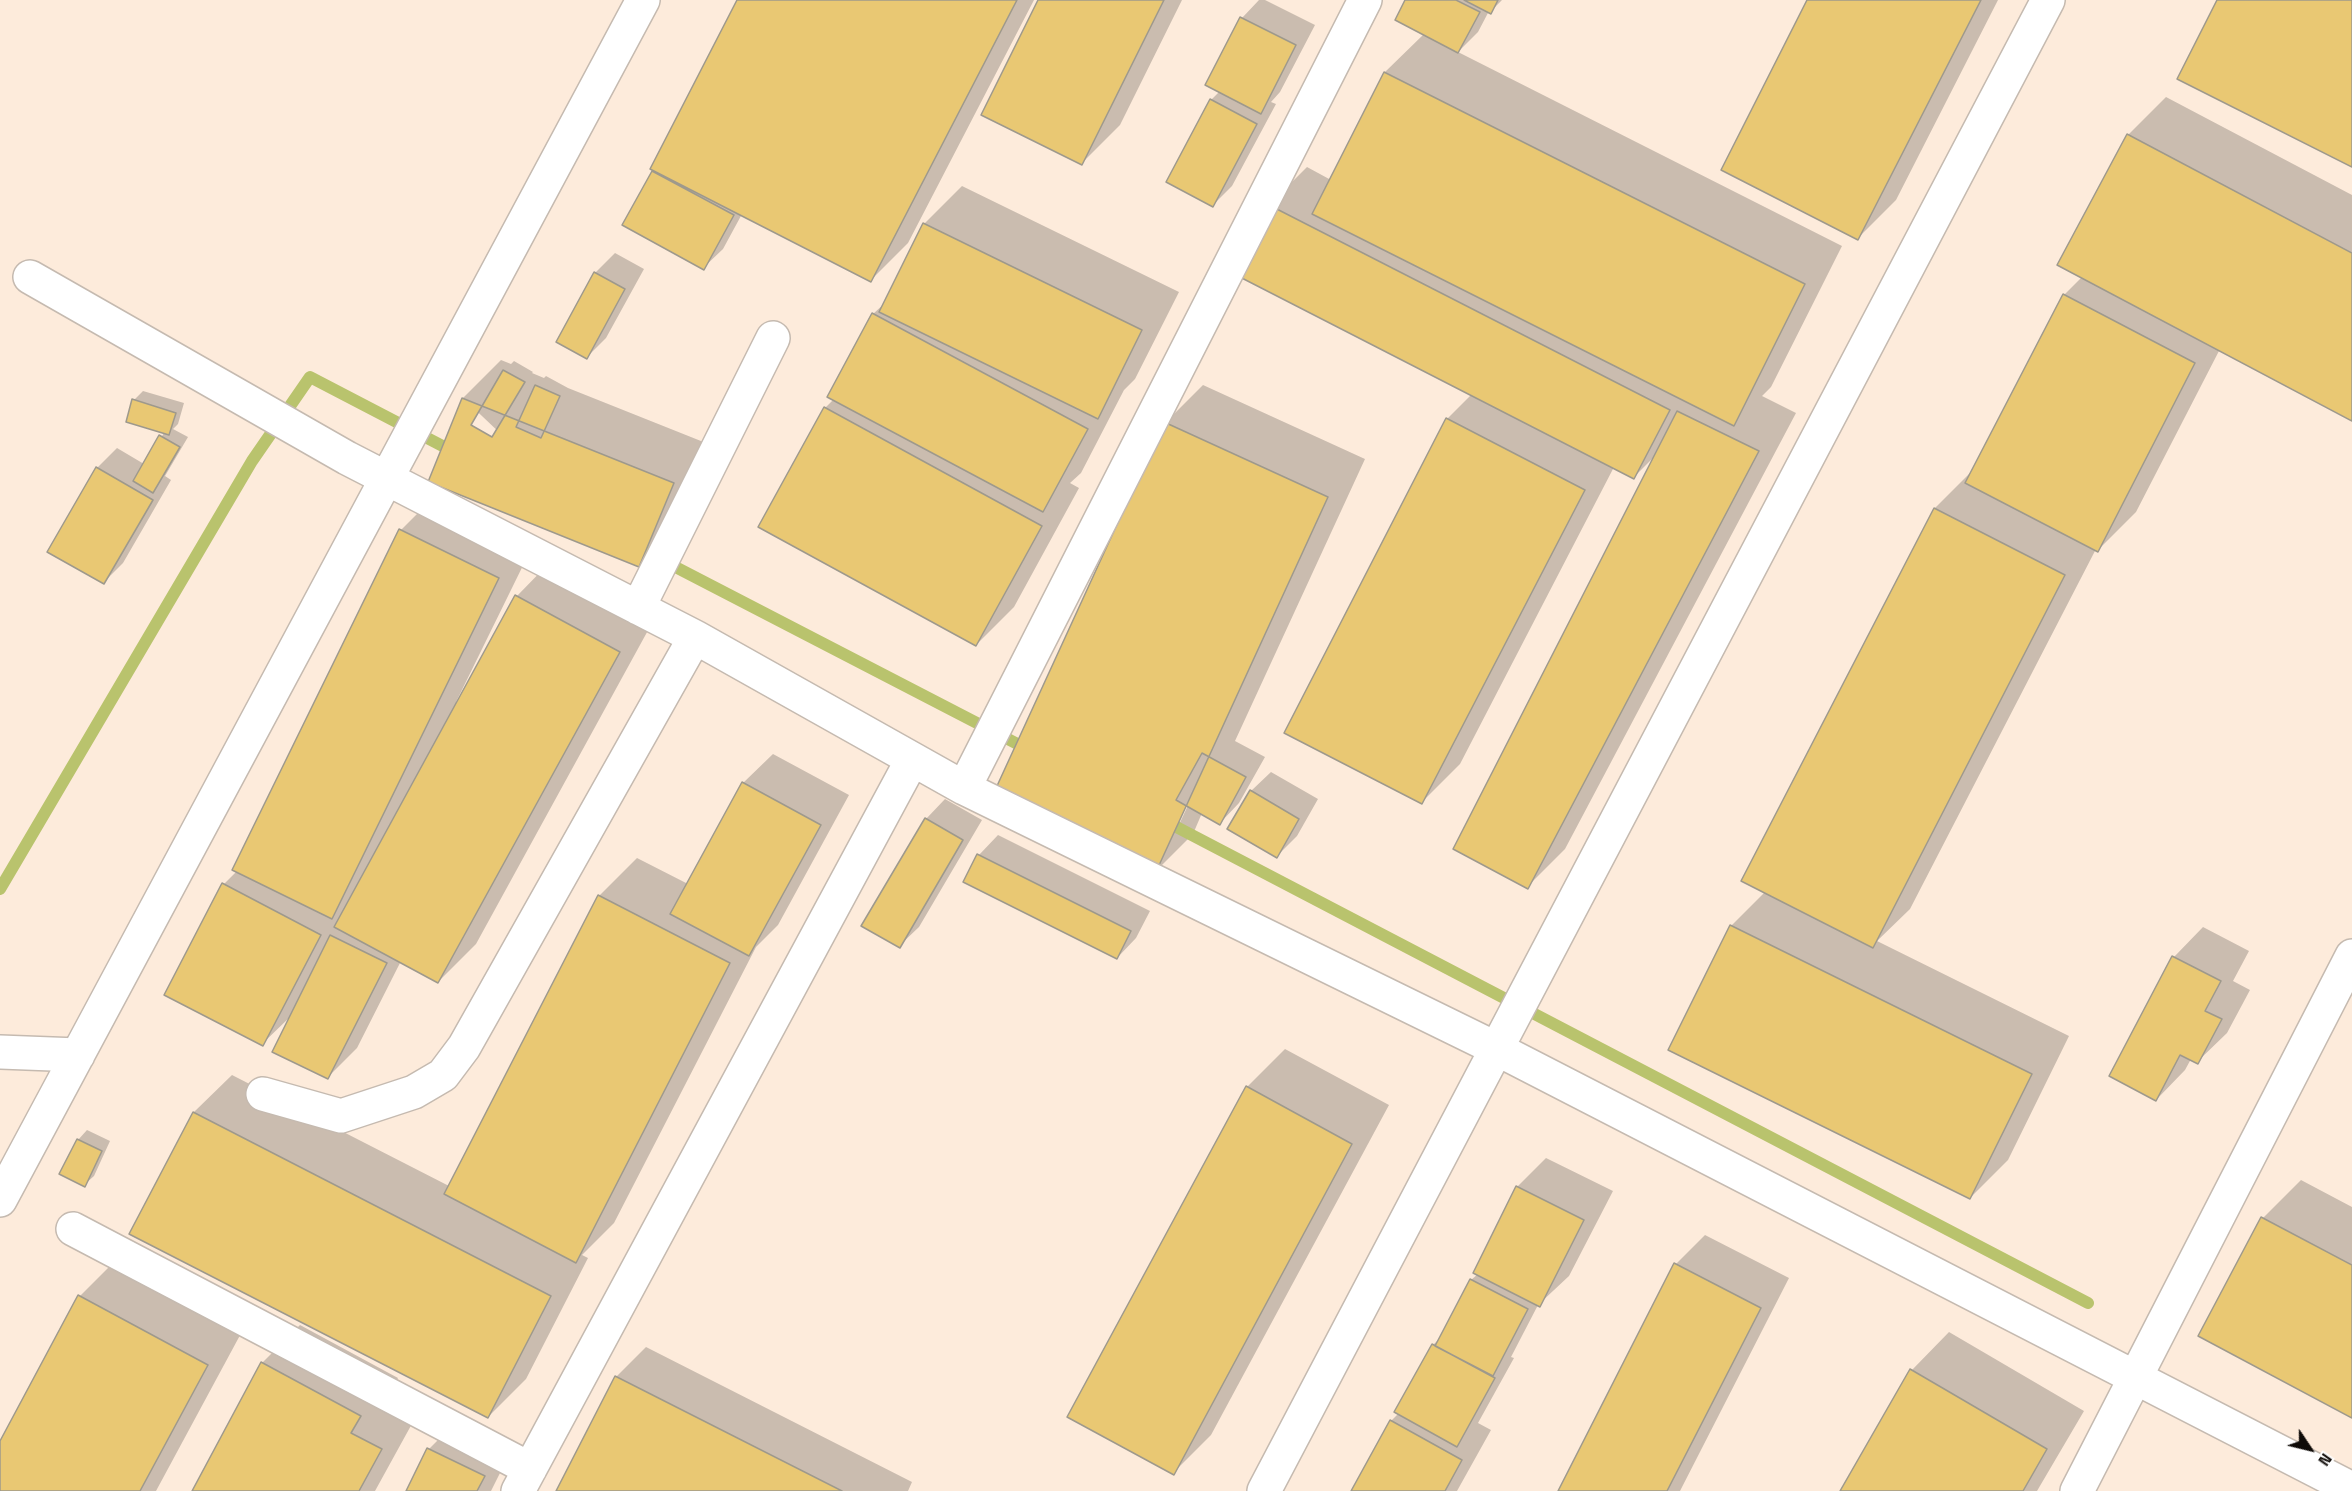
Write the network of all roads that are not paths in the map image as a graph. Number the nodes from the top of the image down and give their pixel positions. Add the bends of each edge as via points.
1 (643, 0) edge
2 (1365, 0) edge
3 (2048, 0) edge
4 (30, 277) dead end
5 (773, 338) dead end
6 (386, 479) junction
7 (643, 597) junction
8 (695, 638) junction
9 (912, 760) junction
10 (964, 788) junction
11 (2352, 956) edge
12 (1497, 1049) junction
13 (0, 1052) edge
14 (78, 1054) junction
15 (263, 1094) dead end
16 (0, 1200) edge
17 (73, 1229) dead end
18 (2135, 1378) junction
19 (524, 1480) edge
20 (2352, 1489) edge
21 (1264, 1491) edge
22 (2077, 1491) edge

1 - 6 street
2 - 10 street
3 - 12 street
4 - 6 street
5 - 7 street
6 - 7 street
6 - 14 street
7 - 8 street
8 - 9 street
8 - 15 street via 464,1047 443,1075 414,1092 341,1116
9 - 10 street
9 - 19 street
10 - 12 street
11 - 18 street
12 - 18 street
12 - 21 street
13 - 14 street
14 - 16 street
17 - 19 street
18 - 20 street
18 - 22 street

